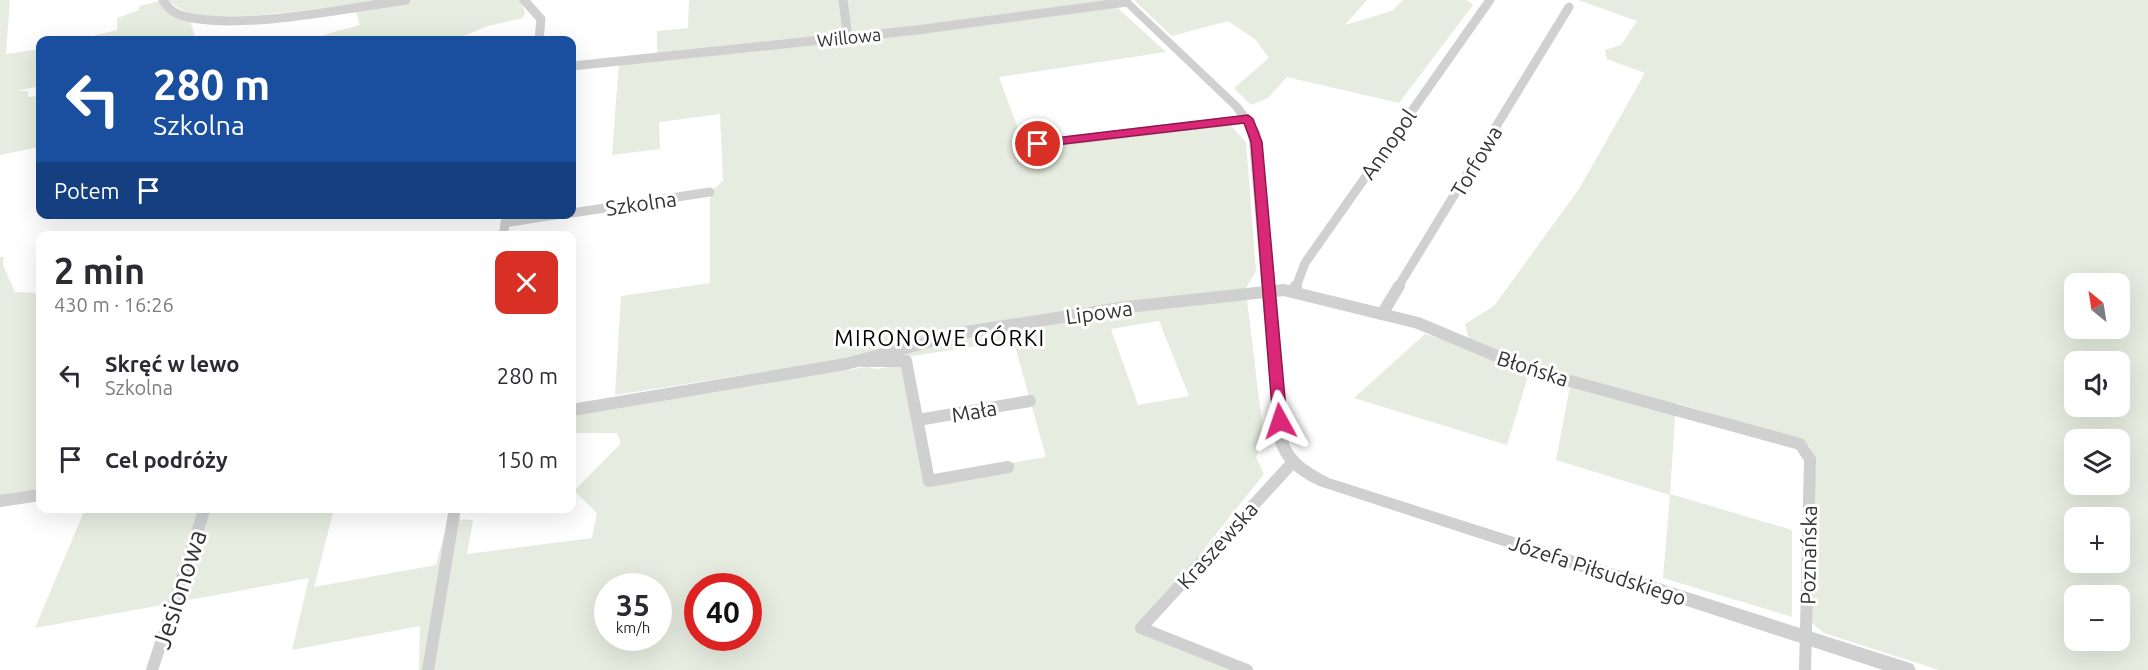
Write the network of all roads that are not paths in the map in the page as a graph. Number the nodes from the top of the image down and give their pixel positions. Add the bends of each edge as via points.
1 (163, 0) edge
2 (406, 0) edge
3 (524, 0) edge
4 (843, 0) edge
5 (1490, 0) edge
6 (1125, 1) edge
7 (1569, 7) dead end
8 (539, 36) edge
9 (848, 38) junction
10 (576, 66) edge
11 (1248, 119) junction
12 (1038, 144) dead end
13 (710, 192) dead end
14 (576, 212) edge
15 (1269, 290) junction
16 (1294, 292) junction
17 (1382, 314) junction
18 (862, 361) junction
19 (1030, 401) dead end
20 (576, 409) edge
21 (918, 420) junction
22 (1800, 444) joint
23 (1293, 462) junction
24 (1008, 467) dead end
25 (36, 496) edge
26 (0, 501) edge
27 (204, 513) edge
28 (454, 513) edge
29 (1806, 637) junction
30 (152, 670) edge
31 (428, 670) edge
32 (1247, 670) edge
33 (1805, 670) edge
34 (1907, 670) edge

1 - 2 street via 168,9 180,15 212,21
3 - 8 street via 541,19
4 - 9 street
5 - 16 street, Annopol via 1305,263
6 - 9 street, Willowa
6 - 11 street
7 - 17 street, Torfowa
9 - 10 street, Willowa
11 - 12 street
11 - 15 street via 1257,142
13 - 14 street, Szkolna
15 - 16 street, Błońska
15 - 18 street, Lipowa via 966,332
15 - 23 street via 1282,443
16 - 17 street, Błońska
17 - 22 street, Błońska via 1418,323 1530,370
18 - 20 street, Lipowa
18 - 21 street, Lipowa via 906,361
19 - 21 street, Mała
21 - 24 street via 929,481
22 - 29 street, Poznańska via 1810,459
23 - 29 street, Józefa Piłsudskiego via 1324,482
23 - 32 street, Kraszewska via 1141,628
25 - 26 street
27 - 30 street, Jesionowa
28 - 31 street
29 - 33 street, Poznańska
29 - 34 street, Józefa Piłsudskiego

